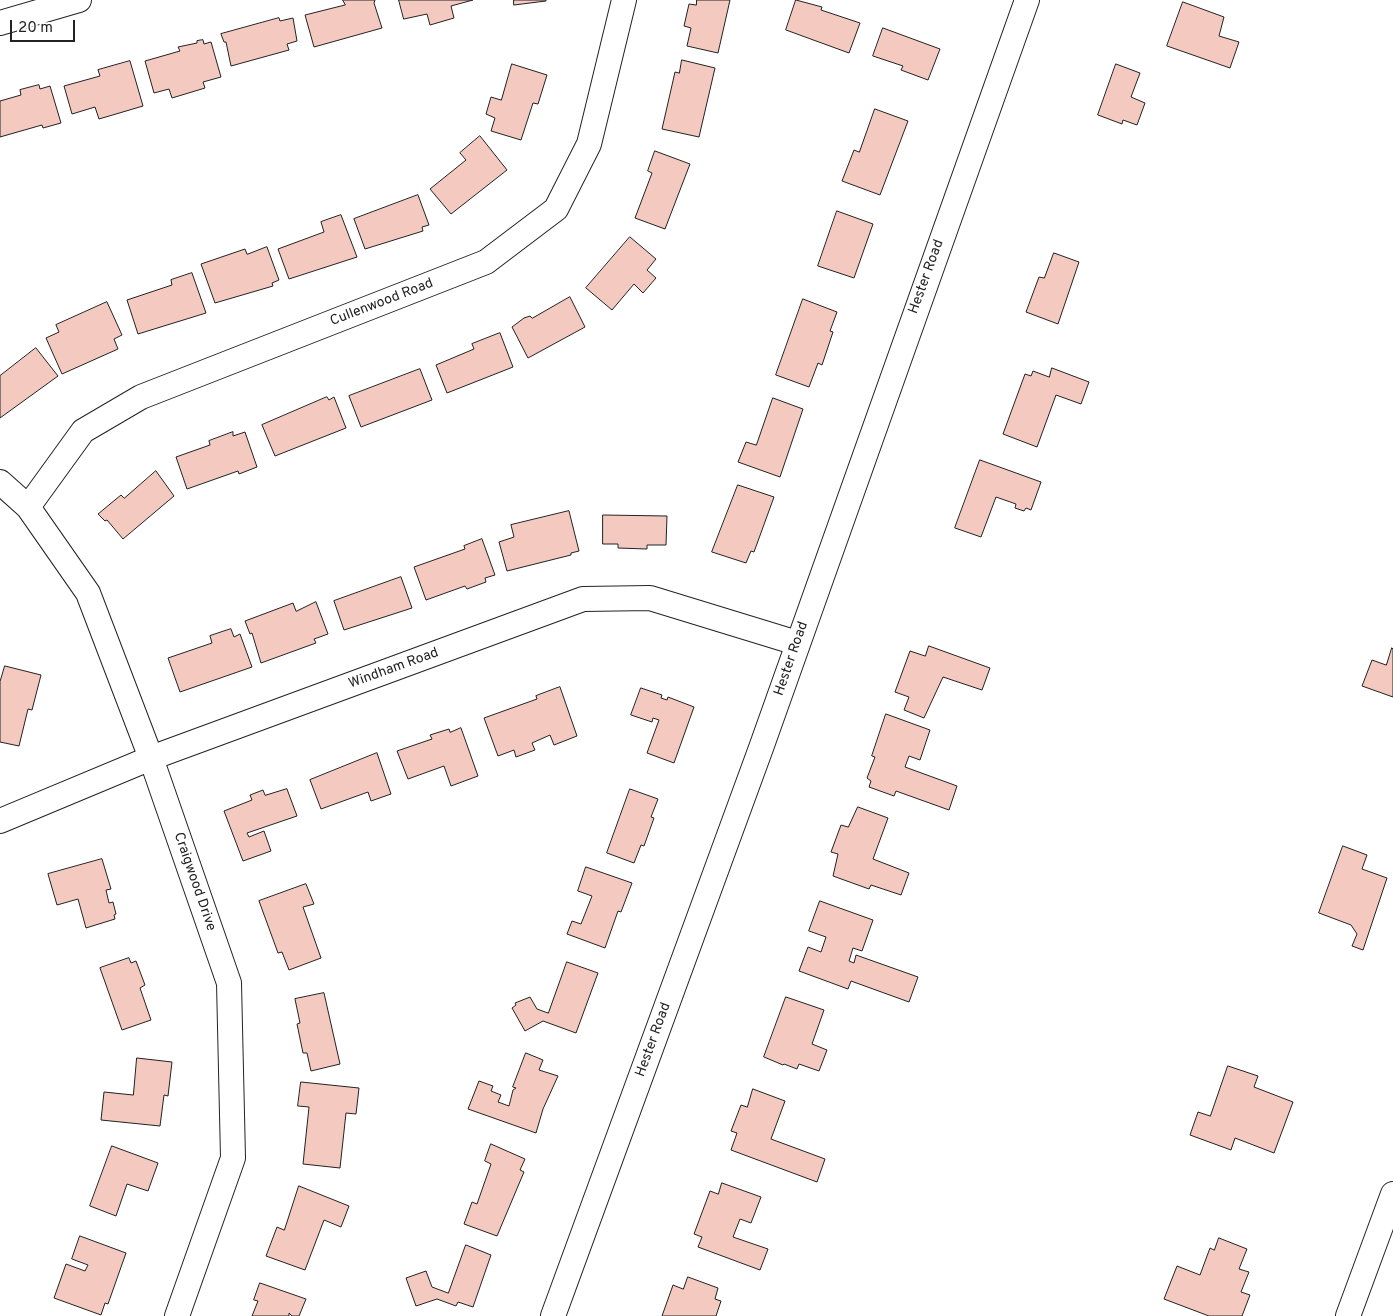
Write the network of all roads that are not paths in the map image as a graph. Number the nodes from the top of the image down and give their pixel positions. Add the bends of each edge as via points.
1 (79, 0) edge
2 (624, 0) edge
3 (1027, 0) edge
4 (0, 23) edge
5 (0, 482) edge
6 (28, 507) junction
7 (796, 644) junction
8 (151, 758) junction
9 (0, 821) edge
10 (1393, 1194) edge
11 (177, 1316) edge
12 (553, 1316) edge
13 (1348, 1316) edge

1 - 4 street
2 - 6 street, Cullenwood Road via 589,144 556,209 486,262 141,397 83,431
3 - 7 street, Hester Road
5 - 6 street, Craigwood Drive
6 - 8 street, Craigwood Drive via 88,593
7 - 8 street, Windham Road via 650,598 583,599
7 - 12 street, Hester Road
8 - 9 street, Windham Road
8 - 11 street, Craigwood Drive via 229,983 233,1158
10 - 13 street

